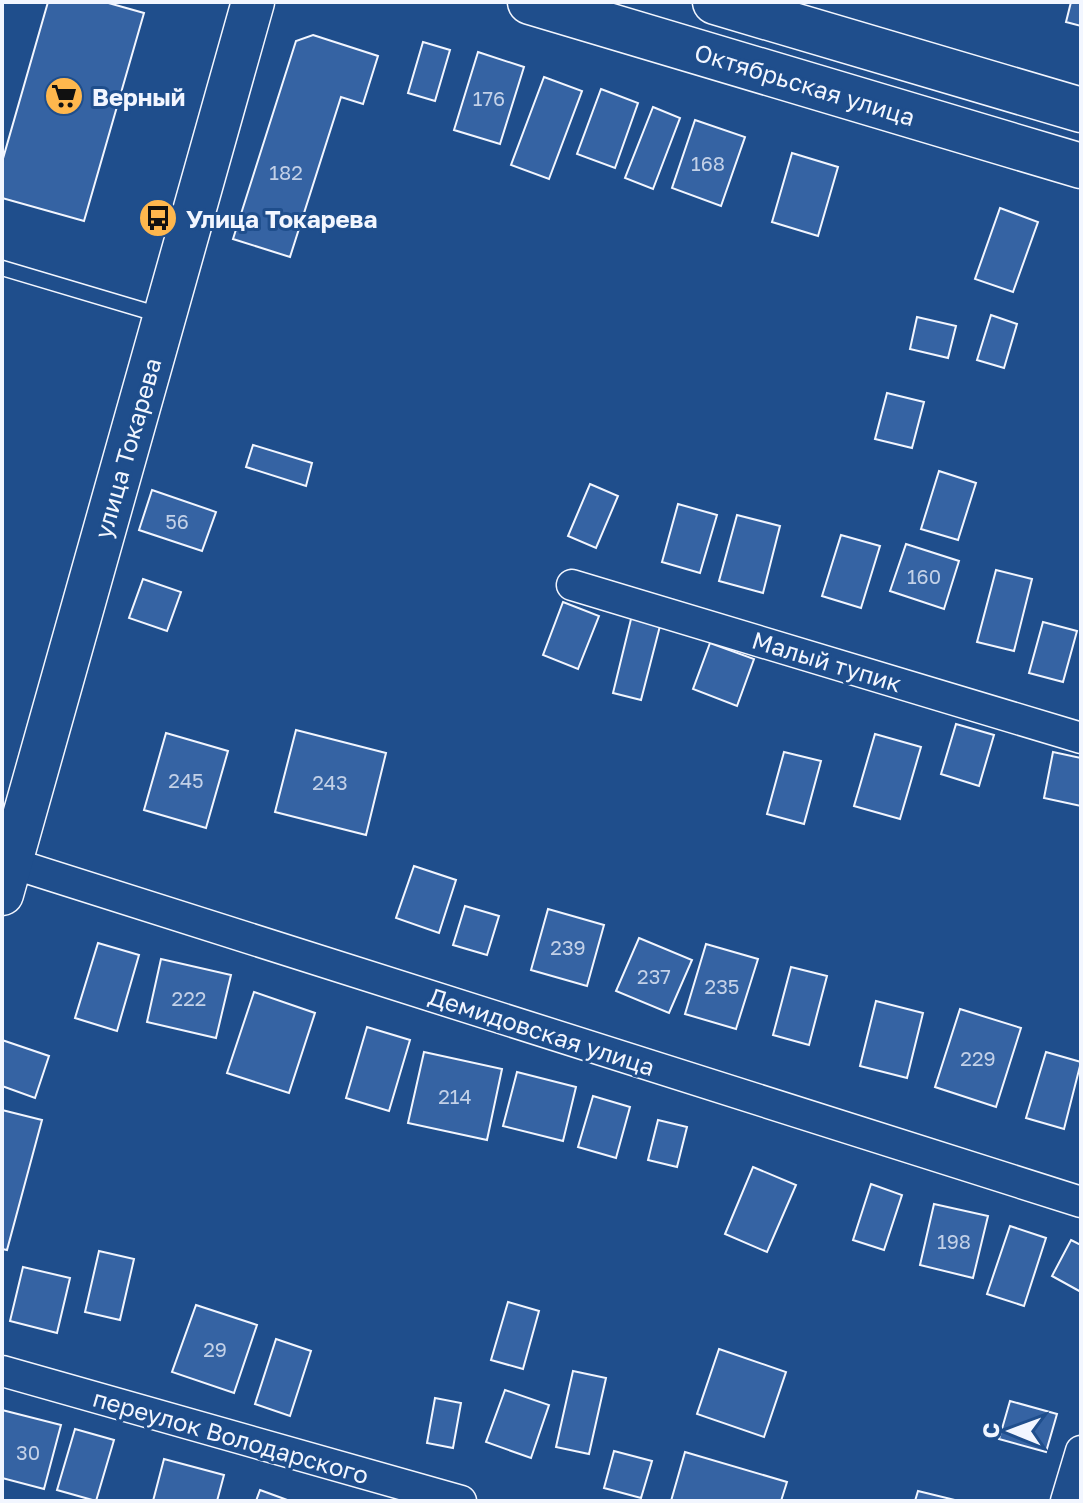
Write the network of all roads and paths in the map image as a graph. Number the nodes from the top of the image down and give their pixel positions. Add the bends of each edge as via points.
1 (253, 2) edge
2 (530, 2) edge
3 (715, 2) edge
4 (1081, 110) edge
5 (1081, 166) edge
6 (2, 268) edge
7 (164, 316) junction
8 (572, 585) dead end
9 (1081, 738) edge
10 (5, 872) edge
11 (1081, 1202) edge
12 (2, 1371) edge
13 (1081, 1451) edge
14 (461, 1501) edge
15 (1066, 1501) edge

1 - 7 street, улица Токарева
2 - 5 main road, Октябрьская улица
3 - 4 main road
6 - 7 lane
7 - 10 street, улица Токарева
8 - 9 street, Малый тупик
10 - 11 street, Демидовская улица
12 - 14 street, переулок Володарского
13 - 15 street

